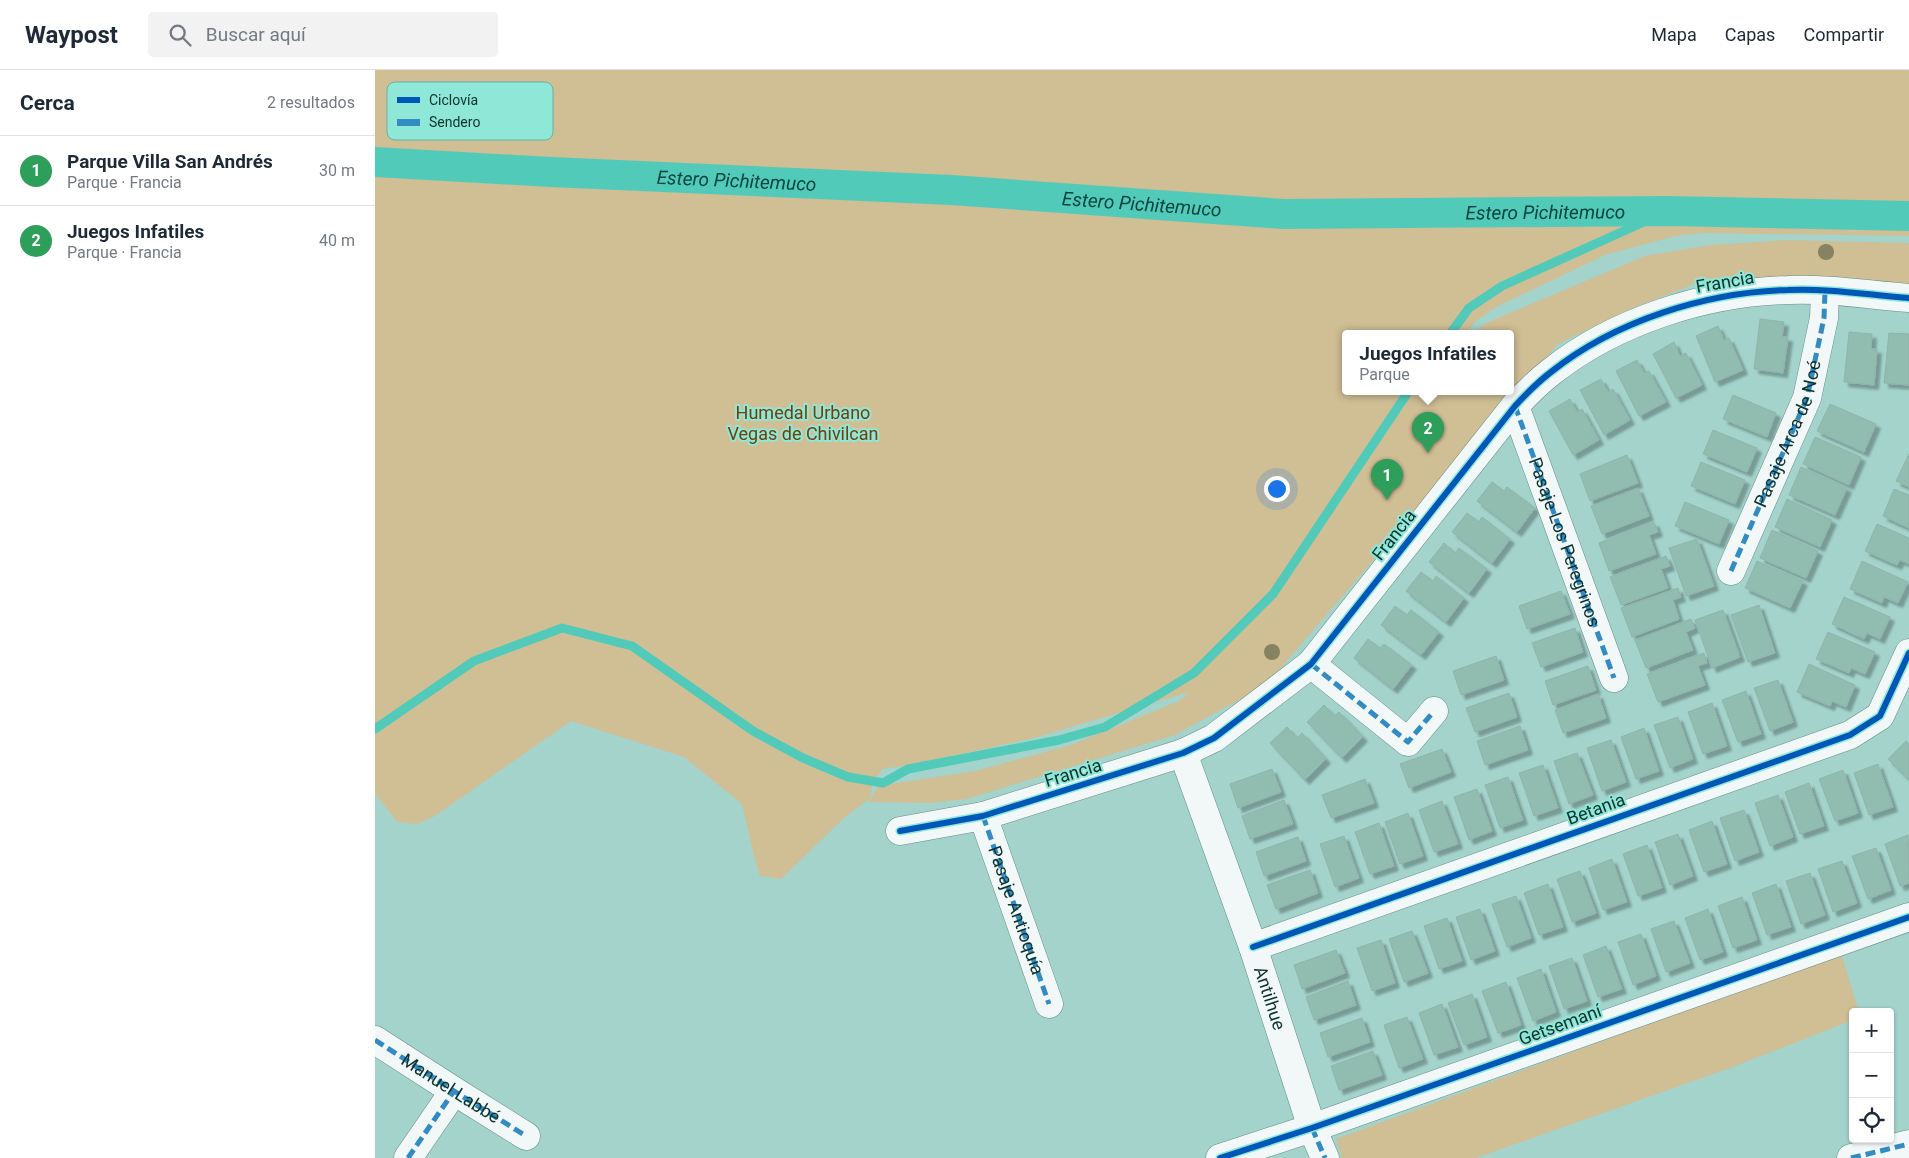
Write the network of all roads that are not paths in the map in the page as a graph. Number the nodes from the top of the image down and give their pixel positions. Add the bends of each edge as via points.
1 (1825, 291) junction
2 (1909, 298) edge
3 (1515, 406) junction
4 (1731, 571) dead end
5 (1909, 653) edge
6 (1311, 664) junction
7 (1614, 678) dead end
8 (1434, 711) dead end
9 (1183, 753) junction
10 (983, 816) junction
11 (900, 830) dead end
12 (1909, 917) edge
13 (1253, 947) junction
14 (1049, 1004) dead end
15 (375, 1040) edge
16 (454, 1091) junction
17 (1312, 1128) junction
18 (526, 1136) dead end
19 (1909, 1144) edge
20 (408, 1158) edge
21 (1220, 1158) edge
22 (1325, 1158) edge
23 (1851, 1158) edge

1 - 2 street, Francia
1 - 3 street, Francia via 1753,291 1664,312 1569,358 1549,372
1 - 4 street, Pasaje Arca de Noé via 1824,318 1807,398
3 - 6 street, Francia
3 - 7 street, Pasaje Los Peregrinos
5 - 13 street, Betania via 1880,716 1850,735
6 - 8 street via 1408,742
6 - 9 street, Francia via 1213,738
9 - 10 street, Francia
9 - 13 street, Antilhue
10 - 11 street, Francia
10 - 14 street, Pasaje Antioquía
12 - 17 street, Getsemaní
13 - 17 street, Antilhue
15 - 16 street, Manuel Labbé
16 - 18 street, Manuel Labbé
16 - 20 street
17 - 21 street, Getsemaní
17 - 22 street, Antilhue
19 - 23 street

